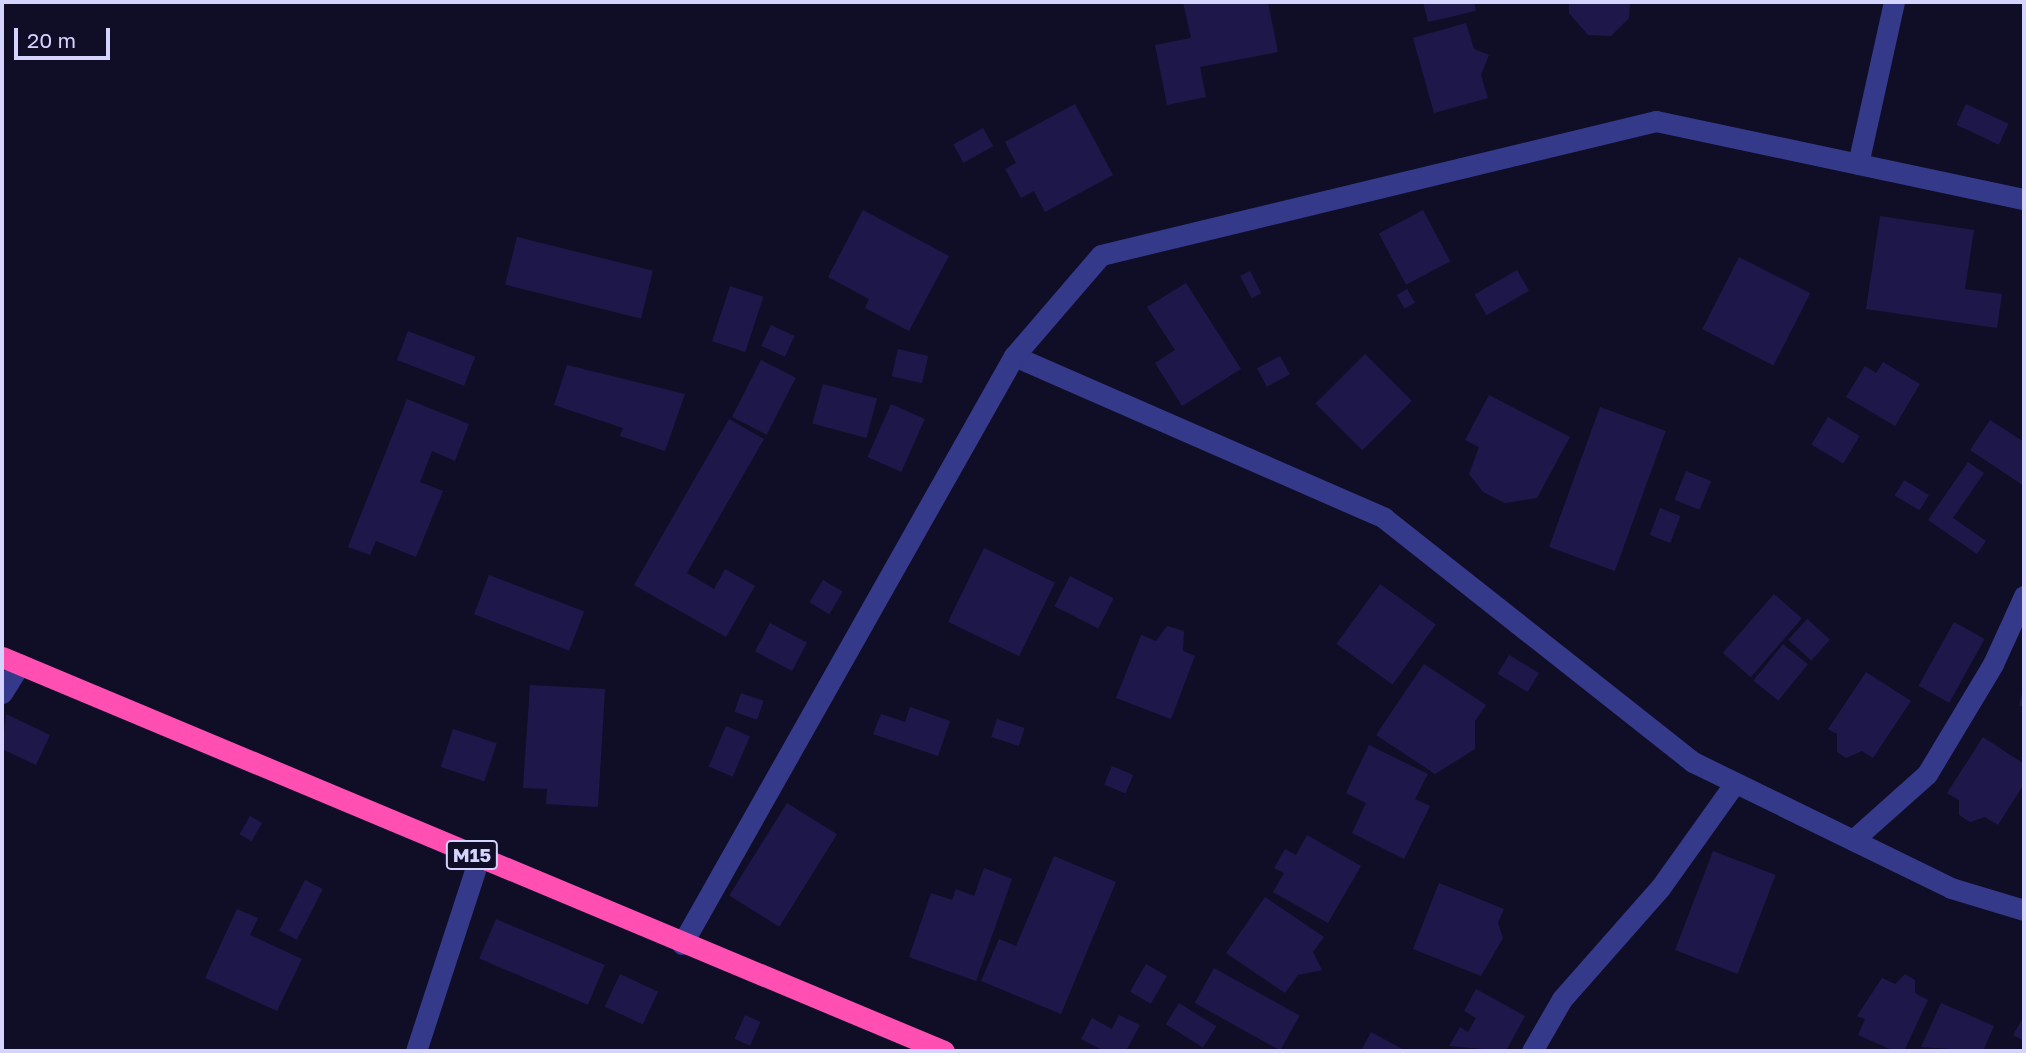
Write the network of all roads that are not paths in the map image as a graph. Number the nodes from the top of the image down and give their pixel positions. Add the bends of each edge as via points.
1 (1895, 2) edge
2 (1858, 164) junction
3 (2024, 200) edge
4 (1014, 356) junction
5 (2024, 596) edge
6 (11, 660) edge
7 (2, 693) edge
8 (1735, 783) junction
9 (1853, 840) junction
10 (479, 858) junction
11 (2024, 910) edge
12 (682, 944) junction
13 (416, 1051) edge
14 (944, 1051) edge
15 (1532, 1051) edge

1 - 2 street
2 - 3 street
2 - 4 street via 1656,121 1101,255
4 - 8 street via 1384,518 1692,762
4 - 12 street
5 - 9 street via 1993,664 1927,774
6 - 7 street
6 - 10 highway, M15
8 - 9 street
8 - 15 street via 1660,888 1562,999
9 - 11 street via 1951,888
10 - 12 highway, M15
10 - 13 street
12 - 14 highway, M15

